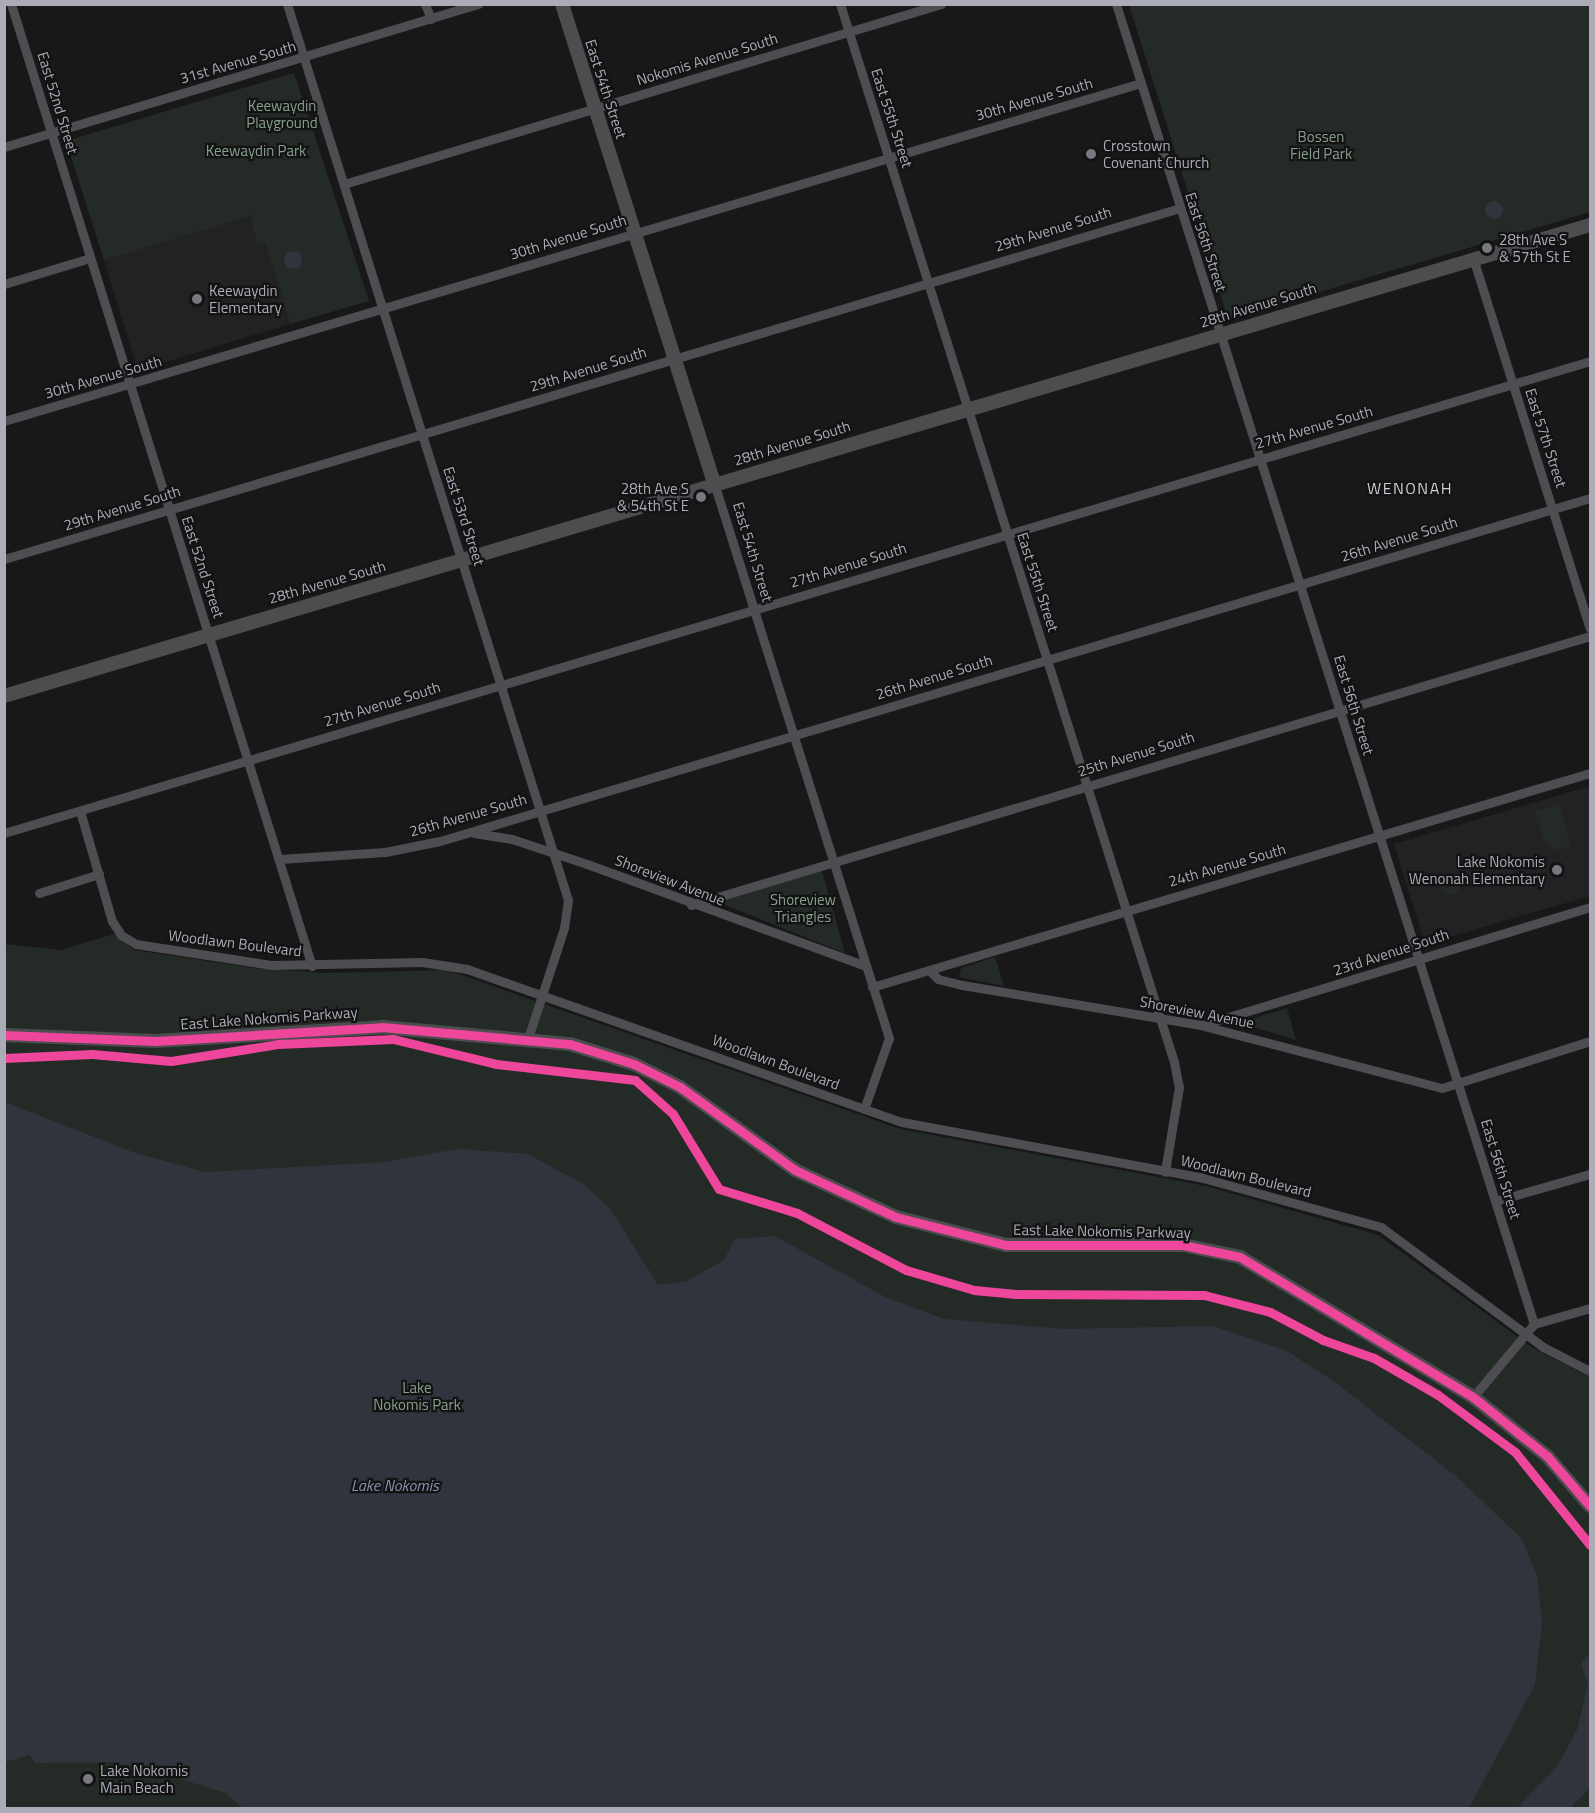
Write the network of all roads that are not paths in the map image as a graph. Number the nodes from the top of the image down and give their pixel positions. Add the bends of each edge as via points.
1 (11, 4) edge
2 (287, 4) edge
3 (425, 4) edge
4 (479, 4) edge
5 (562, 4) edge
6 (840, 4) edge
7 (941, 4) edge
8 (1116, 4) edge
9 (431, 19) junction
10 (849, 31) junction
11 (304, 58) junction
12 (1141, 83) junction
13 (595, 108) junction
14 (51, 132) junction
15 (4, 147) edge
16 (889, 157) junction
17 (344, 184) junction
18 (1180, 207) junction
19 (1590, 225) edge
20 (634, 233) junction
21 (90, 258) junction
22 (1473, 258) junction
23 (929, 282) junction
24 (4, 284) edge
25 (382, 309) junction
26 (1220, 334) junction
27 (674, 358) junction
28 (1590, 362) edge
29 (130, 384) junction
30 (1513, 384) junction
31 (968, 408) junction
32 (4, 421) edge
33 (423, 434) junction
34 (1260, 458) junction
35 (714, 483) junction
36 (1590, 498) edge
37 (169, 509) junction
38 (1553, 509) junction
39 (1007, 534) junction
40 (4, 559) edge
41 (462, 559) junction
42 (1299, 584) junction
43 (754, 609) junction
44 (1590, 628) edge
45 (209, 634) junction
46 (1590, 636) edge
47 (1047, 659) junction
48 (501, 684) junction
49 (4, 696) edge
50 (1339, 709) junction
51 (793, 735) junction
52 (248, 760) junction
53 (1590, 773) edge
54 (1087, 784) junction
55 (538, 810) junction
56 (80, 811) junction
57 (4, 833) edge
58 (461, 834) junction
59 (1380, 836) junction
60 (552, 854) junction
61 (280, 859) junction
62 (832, 861) junction
63 (99, 874) junction
64 (39, 893) dead end
65 (692, 905) junction
66 (1590, 907) edge
67 (1126, 910) junction
68 (1419, 959) junction
69 (312, 966) junction
70 (866, 966) junction
71 (929, 970) junction
72 (872, 987) junction
73 (541, 993) junction
74 (1160, 1019) junction
75 (1200, 1025) junction
76 (4, 1035) edge
77 (528, 1038) junction
78 (1590, 1041) edge
79 (1458, 1080) junction
80 (864, 1109) junction
81 (1165, 1172) junction
82 (1590, 1174) edge
83 (1495, 1201) junction
84 (1590, 1308) edge
85 (1534, 1324) junction
86 (1525, 1331) junction
87 (1590, 1371) edge
88 (1473, 1397) junction
89 (1590, 1506) edge

1 - 14 street, East 52nd Street
2 - 11 street, East 53rd Street
3 - 9 street
4 - 9 street, 31st Avenue South
5 - 13 street, East 54th Street
6 - 10 street, East 55th Street
7 - 10 street, Nokomis Avenue South
8 - 12 street, East 56th Street
9 - 11 street, 31st Avenue South
10 - 13 street, Nokomis Avenue South
10 - 16 street, East 55th Street
11 - 14 street, 31st Avenue South
11 - 17 street, East 53rd Street
12 - 16 street, 30th Avenue South
12 - 18 street, East 56th Street
13 - 17 street, Nokomis Avenue South
13 - 20 street, East 54th Street
14 - 15 street, 31st Avenue South
14 - 21 street, East 52nd Street
16 - 20 street, 30th Avenue South
16 - 23 street, East 55th Street
17 - 25 street, East 53rd Street
18 - 23 street, 29th Avenue South
18 - 26 street, East 56th Street
19 - 22 street, 28th Avenue South
20 - 25 street, 30th Avenue South
20 - 27 street, East 54th Street
21 - 24 street
21 - 29 street, East 52nd Street
22 - 26 street, 28th Avenue South
22 - 30 street, East 57th Street
23 - 27 street, 29th Avenue South
23 - 31 street, East 55th Street
25 - 29 street, 30th Avenue South
25 - 33 street, East 53rd Street
26 - 31 street, 28th Avenue South
26 - 34 street, East 56th Street
27 - 33 street, 29th Avenue South
27 - 35 street, East 54th Street
28 - 30 street, 27th Avenue South
29 - 32 street, 30th Avenue South
29 - 37 street, East 52nd Street
30 - 34 street, 27th Avenue South
30 - 38 street, East 57th Street
31 - 35 street, 28th Avenue South
31 - 39 street, East 55th Street
33 - 37 street, 29th Avenue South
33 - 41 street, East 53rd Street
34 - 39 street, 27th Avenue South
34 - 42 street, East 56th Street
35 - 41 street, 28th Avenue South
35 - 43 street, East 54th Street
36 - 38 street, 26th Avenue South
37 - 40 street, 29th Avenue South
37 - 45 street, East 52nd Street
38 - 42 street, 26th Avenue South
38 - 44 street, East 57th Street
39 - 43 street, 27th Avenue South
39 - 47 street, East 55th Street
41 - 45 street, 28th Avenue South
41 - 48 street, East 53rd Street
42 - 47 street, 26th Avenue South
42 - 50 street, East 56th Street
43 - 48 street, 27th Avenue South
43 - 51 street, East 54th Street
45 - 49 street, 28th Avenue South
45 - 52 street, East 52nd Street
46 - 50 street, 25th Avenue South
47 - 51 street, 26th Avenue South
47 - 54 street, East 55th Street
48 - 52 street, 27th Avenue South
48 - 55 street, East 53rd Street
50 - 54 street, 25th Avenue South
50 - 59 street, East 56th Street
51 - 55 street, 26th Avenue South
51 - 62 street, East 54th Street
52 - 56 street, 27th Avenue South
52 - 61 street, East 52nd Street
53 - 59 street, 24th Avenue South
54 - 62 street, 25th Avenue South
54 - 67 street, East 55th Street
55 - 58 street, 26th Avenue South
55 - 60 street, East 53rd Street
56 - 57 street
56 - 63 street, Woodlawn Boulevard
58 - 60 street, Shoreview Avenue via 495,834
58 - 61 street, 26th Avenue South via 413,848
59 - 67 street, 24th Avenue South
59 - 68 street, East 56th Street
60 - 65 street, Shoreview Avenue
60 - 73 street, East 53rd Street via 568,907
61 - 69 street, East 52nd Street
62 - 65 street, 25th Avenue South
62 - 70 street, East 54th Street
63 - 64 street
63 - 69 street, Woodlawn Boulevard via 115,927 131,942 250,963
65 - 70 street, Shoreview Avenue
66 - 68 street, 23rd Avenue South
67 - 71 street, 24th Avenue South
67 - 74 street, East 55th Street
68 - 75 street, 23rd Avenue South
68 - 79 street, East 56th Street
69 - 73 street, Woodlawn Boulevard via 439,963
70 - 72 street, East 54th Street
71 - 72 street, 24th Avenue South
71 - 74 street, Shoreview Avenue via 938,979 962,986
72 - 80 street, East 54th Street via 889,1038
73 - 77 street, East 53rd Street
73 - 80 street, Woodlawn Boulevard
74 - 75 street, Shoreview Avenue
74 - 81 street, East 55th Street via 1179,1087
75 - 79 street, Shoreview Avenue via 1442,1088
76 - 77 street, East Lake Nokomis Parkway via 156,1041 375,1026
77 - 88 street, East Lake Nokomis Parkway via 634,1064 680,1087 795,1170 871,1208 925,1226 1006,1245 1183,1245 1240,1257
78 - 79 street, Shoreview Avenue
79 - 83 street, East 56th Street
80 - 81 street, Woodlawn Boulevard via 940,1131
81 - 86 street, Woodlawn Boulevard via 1381,1227
82 - 83 street
83 - 85 street, East 56th Street
84 - 85 street
85 - 86 street
86 - 87 street, Woodlawn Boulevard
86 - 88 street
88 - 89 street, East Lake Nokomis Parkway via 1547,1456

